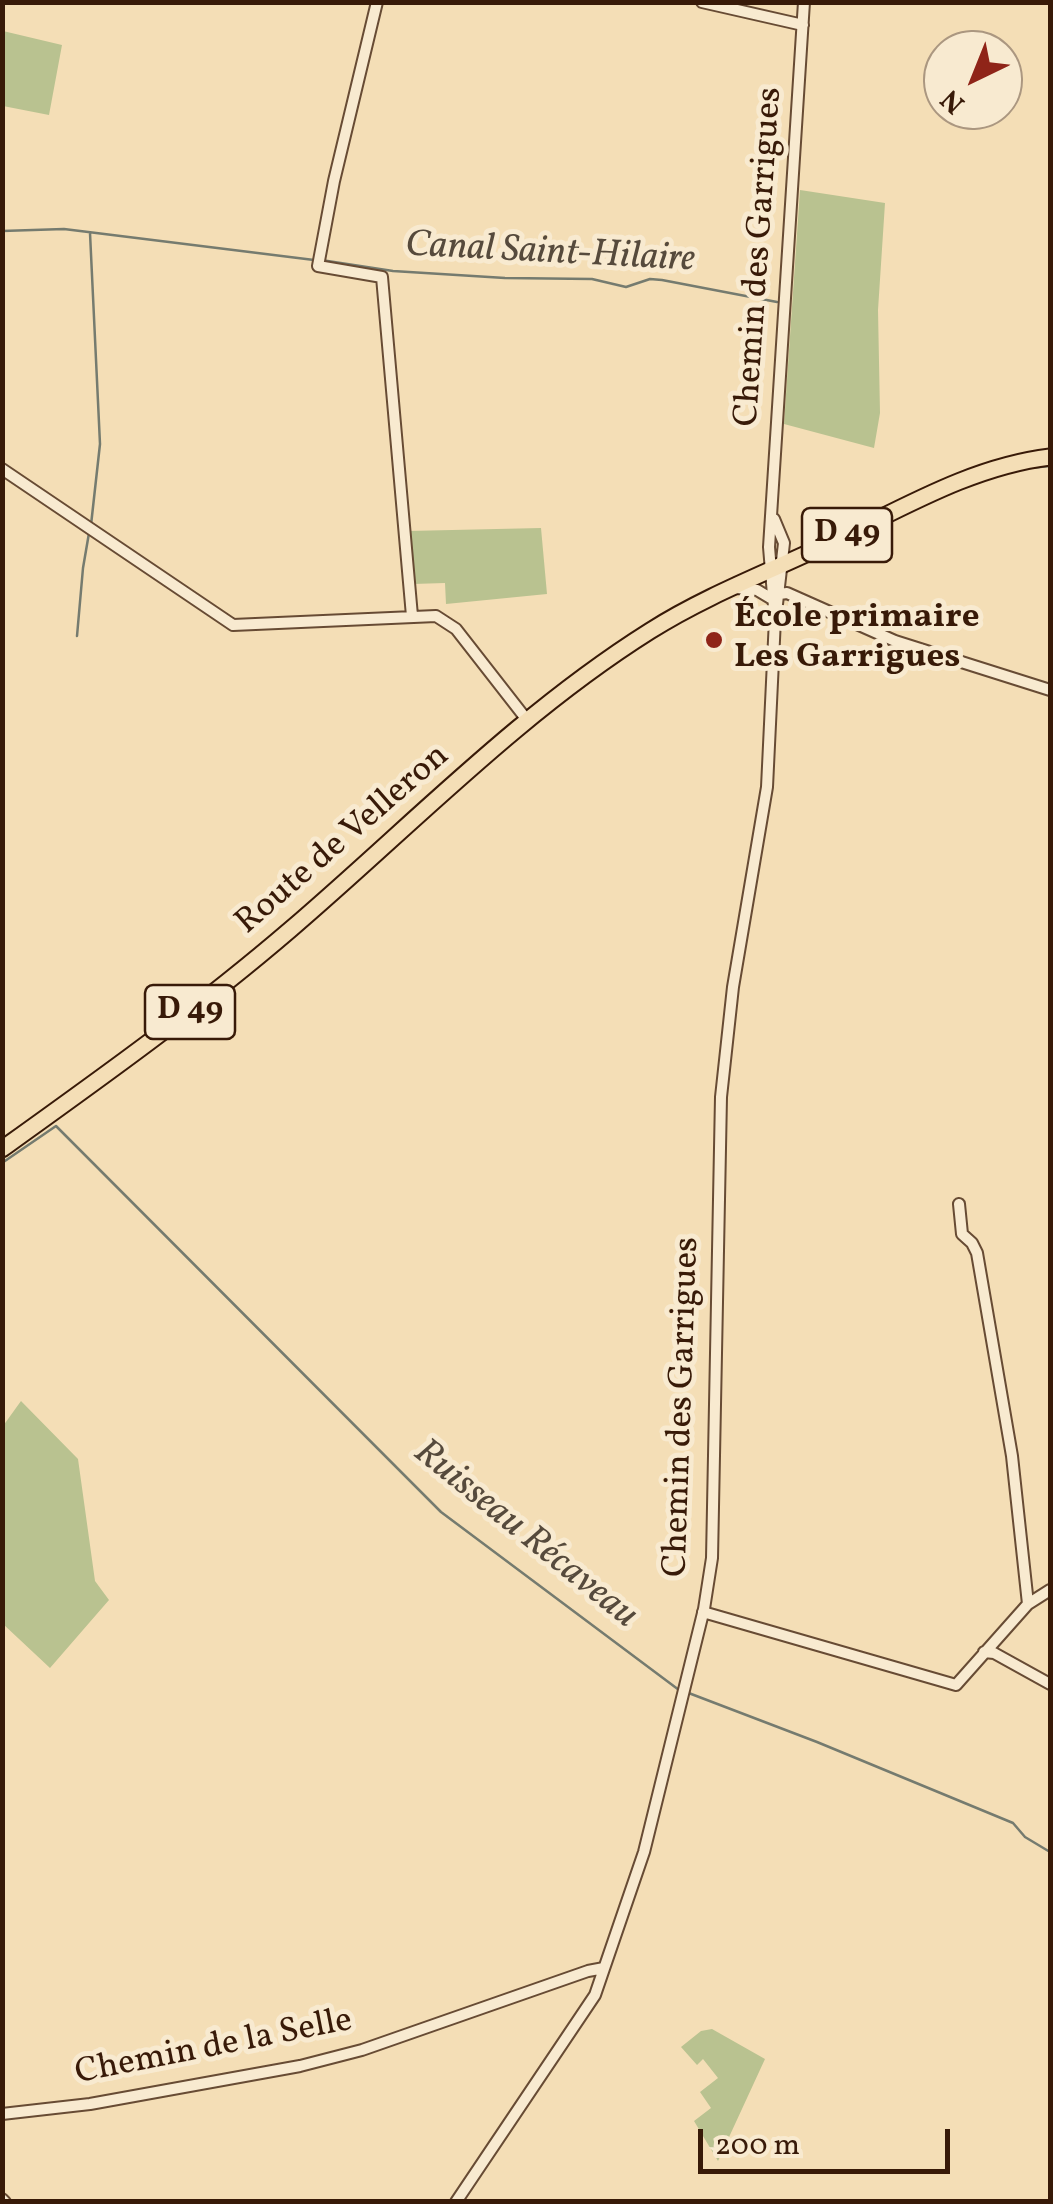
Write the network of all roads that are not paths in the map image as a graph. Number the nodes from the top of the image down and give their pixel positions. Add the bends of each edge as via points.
1 (377, 2) edge
2 (702, 2) edge
3 (804, 2) edge
4 (803, 25) junction
5 (1050, 458) edge
6 (2, 469) edge
7 (772, 514) junction
8 (784, 543) junction
9 (808, 554) junction
10 (777, 567) junction
11 (730, 588) junction
12 (775, 595) junction
13 (412, 616) junction
14 (1050, 690) edge
15 (527, 720) junction
16 (2, 1149) edge
17 (959, 1204) dead end
18 (1050, 1590) edge
19 (1028, 1604) junction
20 (703, 1612) junction
21 (984, 1652) junction
22 (1050, 1684) edge
23 (604, 1968) junction
24 (2, 2114) edge
25 (456, 2202) edge

1 - 13 street via 318,266 382,278
2 - 4 street
3 - 4 street, Chemin des Garrigues
4 - 7 street, Chemin des Garrigues
5 - 9 main road, D 49 via 962,480
6 - 13 street via 233,625
7 - 8 street, Chemin des Garrigues
7 - 10 street, Chemin des Garrigues via 768,547
8 - 9 street
8 - 10 street, Chemin des Garrigues
9 - 10 main road, D 49
10 - 11 main road, D 49
10 - 12 street, Chemin des Garrigues
11 - 12 street
11 - 15 main road, Route de Velleron / D 49 via 640,638
12 - 14 street via 894,642
12 - 20 street, Chemin des Garrigues via 767,787 721,1097 712,1558
13 - 15 street via 436,616 456,630
15 - 16 main road, Route de Velleron / D 49 via 246,967
17 - 19 street via 962,1234 976,1253 1012,1456
18 - 19 street
19 - 21 street
20 - 21 street via 956,1686
20 - 23 street, Chemin des Garrigues via 644,1852
21 - 22 street
23 - 24 street, Chemin de la Selle via 300,2066
23 - 25 street, Chemin des Garrigues via 595,1995

